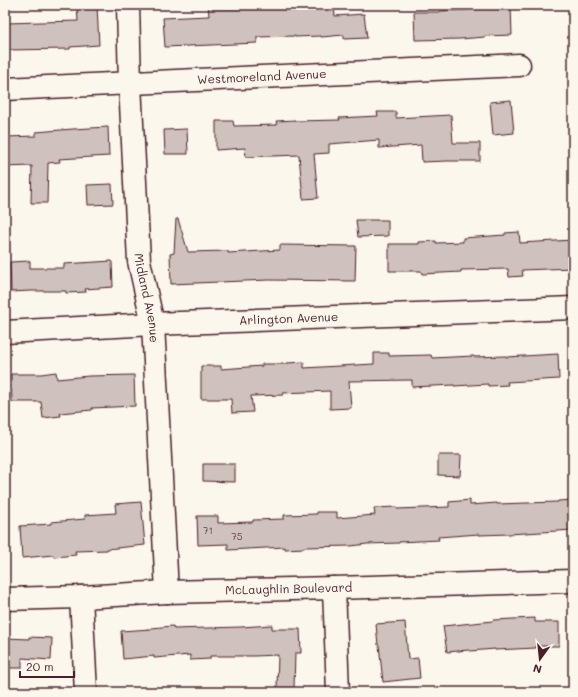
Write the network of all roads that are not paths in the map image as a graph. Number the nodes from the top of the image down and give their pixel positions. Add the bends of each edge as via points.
1 (128, 5) edge
2 (519, 65) dead end
3 (130, 84) junction
4 (5, 89) edge
5 (573, 308) edge
6 (154, 324) junction
7 (5, 332) edge
8 (573, 580) edge
9 (334, 588) junction
10 (167, 592) junction
11 (81, 597) junction
12 (5, 599) edge
13 (86, 692) edge
14 (338, 692) edge

1 - 3 street, Midland Avenue
2 - 3 street, Westmoreland Avenue
3 - 4 street, Westmoreland Avenue
3 - 6 street, Midland Avenue via 139,261
5 - 6 street, Arlington Avenue
6 - 7 street, Arlington Avenue
6 - 10 street, Midland Avenue
8 - 9 street, McLaughlin Boulevard
9 - 10 street, McLaughlin Boulevard
9 - 14 street
10 - 11 street, McLaughlin Boulevard
11 - 12 street, McLaughlin Boulevard
11 - 13 street

